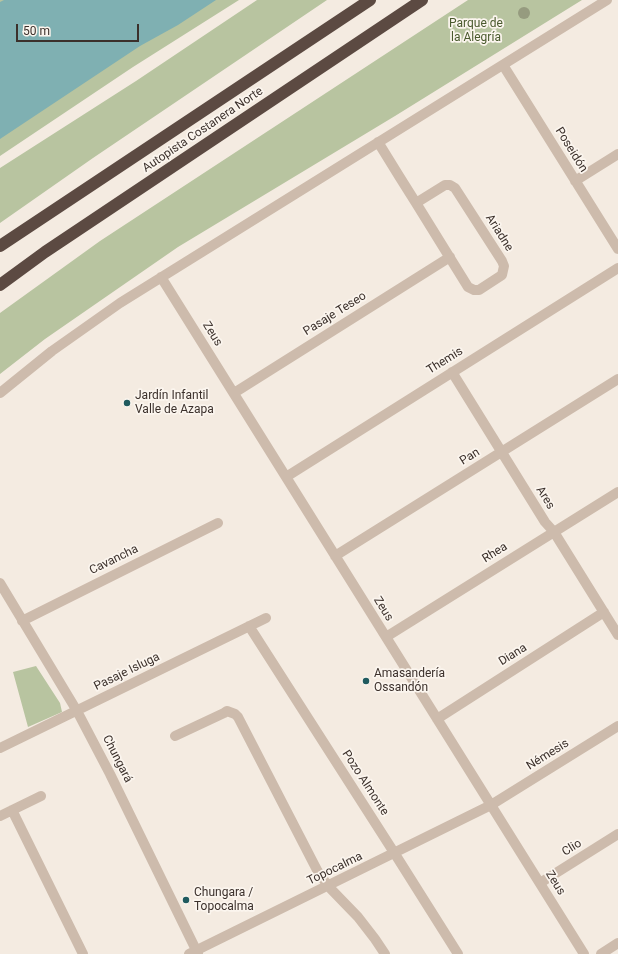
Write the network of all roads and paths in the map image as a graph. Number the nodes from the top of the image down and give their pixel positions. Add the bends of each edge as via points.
1 (370, 0) edge
2 (422, 0) edge
3 (607, 0) edge
4 (503, 65) junction
5 (378, 142) junction
6 (618, 154) edge
7 (575, 181) junction
8 (416, 203) junction
9 (0, 246) edge
10 (618, 249) edge
11 (450, 257) junction
12 (618, 268) edge
13 (161, 277) junction
14 (0, 284) edge
15 (452, 372) junction
16 (618, 379) edge
17 (0, 392) edge
18 (234, 393) junction
19 (501, 452) junction
20 (286, 477) junction
21 (618, 492) edge
22 (218, 523) dead end
23 (554, 532) junction
24 (335, 556) junction
25 (0, 583) edge
26 (604, 612) junction
27 (266, 618) dead end
28 (22, 621) junction
29 (250, 626) junction
30 (618, 635) edge
31 (386, 637) junction
32 (77, 711) junction
33 (437, 719) junction
34 (618, 726) edge
35 (175, 736) dead end
36 (0, 748) edge
37 (41, 796) dead end
38 (491, 806) junction
39 (12, 810) junction
40 (0, 816) edge
41 (618, 834) edge
42 (395, 854) junction
43 (540, 883) junction
44 (328, 886) junction
45 (618, 943) edge
46 (195, 953) edge
47 (83, 954) edge
48 (385, 954) edge
49 (458, 954) edge
50 (584, 954) edge
51 (601, 954) edge

1 - 9 highway, Autopista Costanera Norte
2 - 14 highway, Autopista Costanera Norte
3 - 4 street
4 - 5 street
4 - 7 street, Poseidón
5 - 8 street, Ariadne
5 - 13 street
6 - 7 street
7 - 10 street, Poseidón
8 - 11 street, Ariadne
8 - 11 street, Ariadne via 445,185 453,186 502,261 504,271 499,278 482,289 474,290 468,287
11 - 18 street, Pasaje Teseo
12 - 15 street, Themis
13 - 17 street via 83,328
13 - 18 street, Zeus
15 - 19 street, Ares
15 - 20 street, Themis
16 - 19 street, Pan
18 - 20 street, Zeus
19 - 23 street, Ares
19 - 24 street, Pan
20 - 24 street, Zeus
21 - 23 street, Rhea
22 - 28 street, Cavancha
23 - 26 street, Ares
23 - 31 street, Rhea
24 - 31 street, Zeus
25 - 28 street, Chungará
26 - 30 street, Ares
26 - 33 street, Diana
27 - 29 street, Pasaje Isluga
28 - 32 street, Chungará
29 - 32 street, Pasaje Isluga
29 - 42 street, Pozo Almonte
31 - 33 street, Zeus
32 - 36 street, Pasaje Isluga
32 - 46 street, Chungará via 110,774
33 - 38 street, Zeus
34 - 38 street, Némesis
35 - 44 street via 227,711 235,714 317,870
37 - 39 street
38 - 42 street, Topocalma
38 - 43 street, Zeus
39 - 40 street
39 - 47 street
41 - 43 street, Clio
42 - 44 street, Topocalma
42 - 49 street, Pozo Almonte
43 - 50 street, Zeus
44 - 46 street, Topocalma
44 - 48 street via 358,917
45 - 51 street

